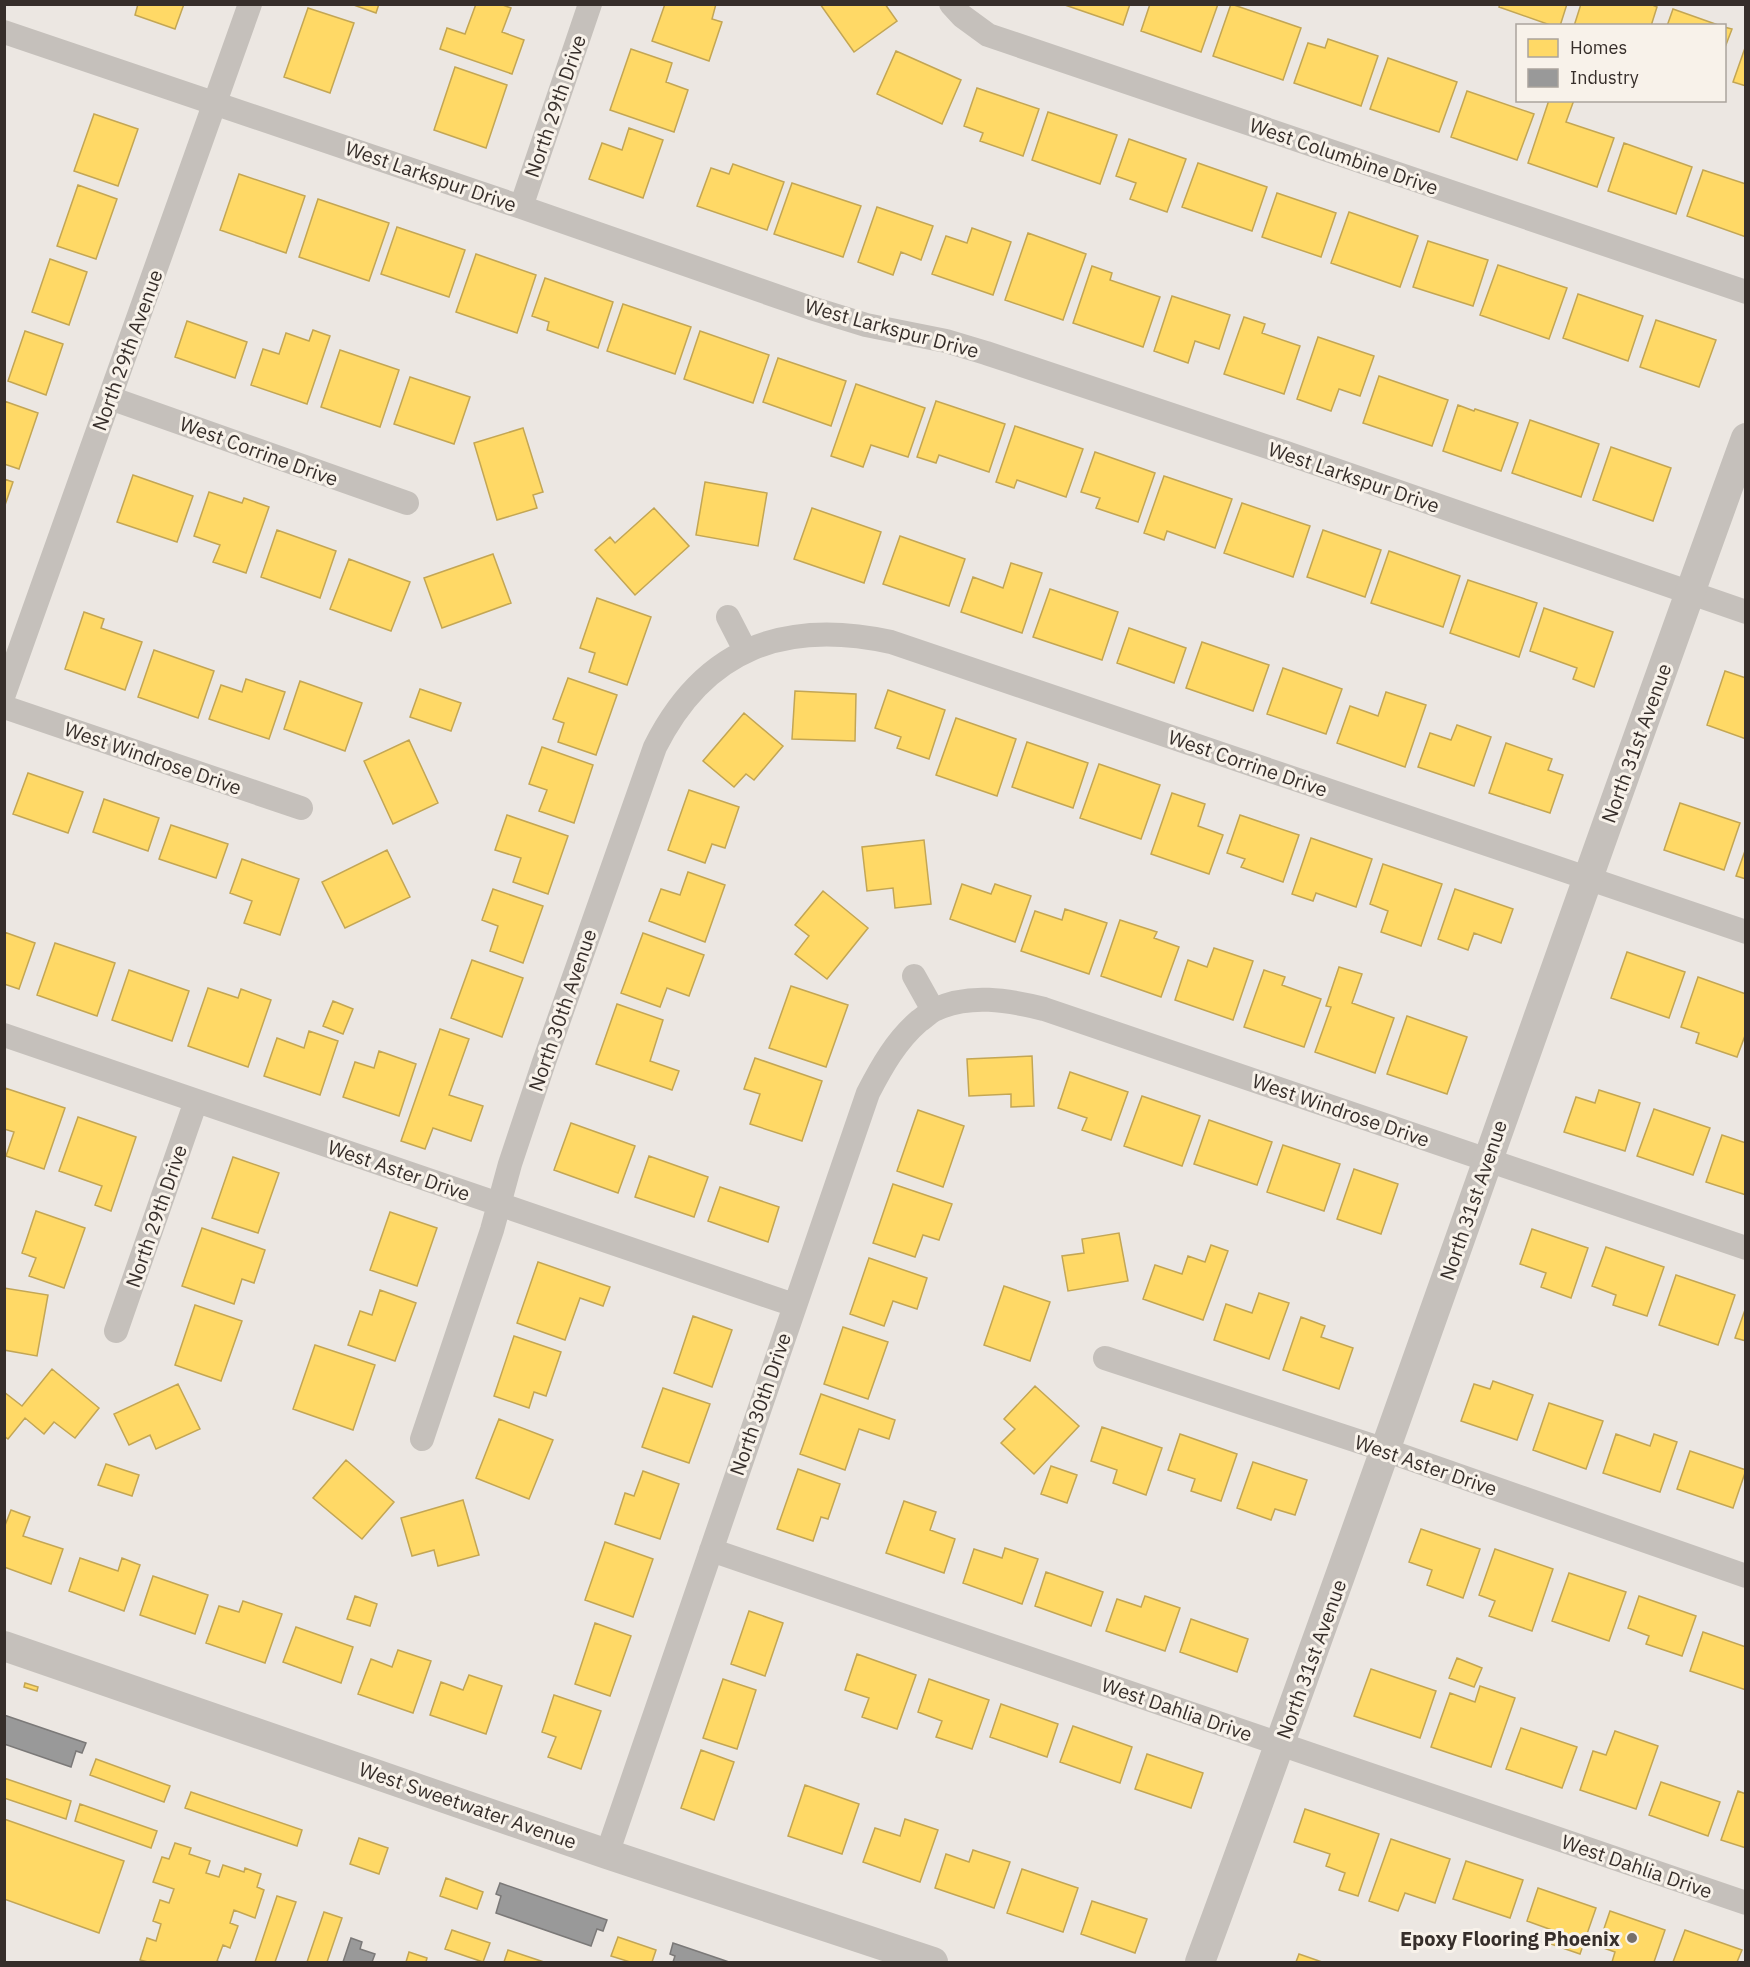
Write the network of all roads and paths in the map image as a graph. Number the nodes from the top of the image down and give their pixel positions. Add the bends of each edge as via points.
1 (250, 4) edge
2 (590, 4) edge
3 (951, 4) edge
4 (4, 32) edge
5 (215, 103) junction
6 (521, 207) junction
7 (1746, 292) edge
8 (110, 398) junction
9 (1746, 438) edge
10 (407, 503) dead end
11 (1690, 593) junction
12 (1746, 612) edge
13 (728, 617) dead end
14 (745, 650) junction
15 (4, 694) edge
16 (4, 707) edge
17 (301, 808) dead end
18 (1587, 879) junction
19 (1746, 932) edge
20 (914, 976) dead end
21 (933, 1010) junction
22 (4, 1035) edge
23 (196, 1101) junction
24 (1487, 1160) junction
25 (499, 1204) junction
26 (1746, 1248) edge
27 (794, 1305) junction
28 (117, 1331) dead end
29 (1105, 1358) dead end
30 (422, 1439) dead end
31 (1385, 1450) junction
32 (711, 1550) junction
33 (1746, 1576) edge
34 (4, 1646) edge
35 (1280, 1744) junction
36 (608, 1854) junction
37 (1746, 1904) edge
38 (933, 1962) edge
39 (1200, 1962) edge

1 - 5 street, North 29th Avenue
2 - 6 street, North 29th Drive
3 - 7 street, West Columbine Drive via 988,35
4 - 5 street, West Larkspur Drive
5 - 6 street, West Larkspur Drive
5 - 8 street, North 29th Avenue
6 - 11 street, West Larkspur Drive via 866,326 946,341 997,356
8 - 10 street, West Corrine Drive
8 - 15 street, North 29th Avenue
9 - 11 street, North 31st Avenue
11 - 12 street, West Larkspur Drive
11 - 18 street, North 31st Avenue
13 - 14 street
14 - 18 street, West Corrine Drive via 806,634 858,635 891,642
14 - 25 street, North 30th Avenue via 702,681 665,725 655,747 536,1085
16 - 17 street, West Windrose Drive
18 - 19 street, West Corrine Drive
18 - 24 street, North 31st Avenue
20 - 21 street
21 - 24 street, West Windrose Drive via 986,999 1044,1009
21 - 27 street, North 30th Drive via 905,1034 883,1063 868,1093
22 - 23 street, West Aster Drive
23 - 25 street, West Aster Drive
23 - 28 street, North 29th Drive
24 - 26 street, West Windrose Drive
24 - 31 street, North 31st Avenue
25 - 27 street, West Aster Drive
25 - 30 street, North 30th Avenue
27 - 32 street, North 30th Drive
29 - 31 street, West Aster Drive
31 - 33 street, West Aster Drive
31 - 35 street, North 31st Avenue
32 - 35 street, West Dahlia Drive
32 - 36 street, North 30th Drive
34 - 36 street, West Sweetwater Avenue
35 - 37 street, West Dahlia Drive
35 - 39 street, North 31st Avenue
36 - 38 street, West Sweetwater Avenue

